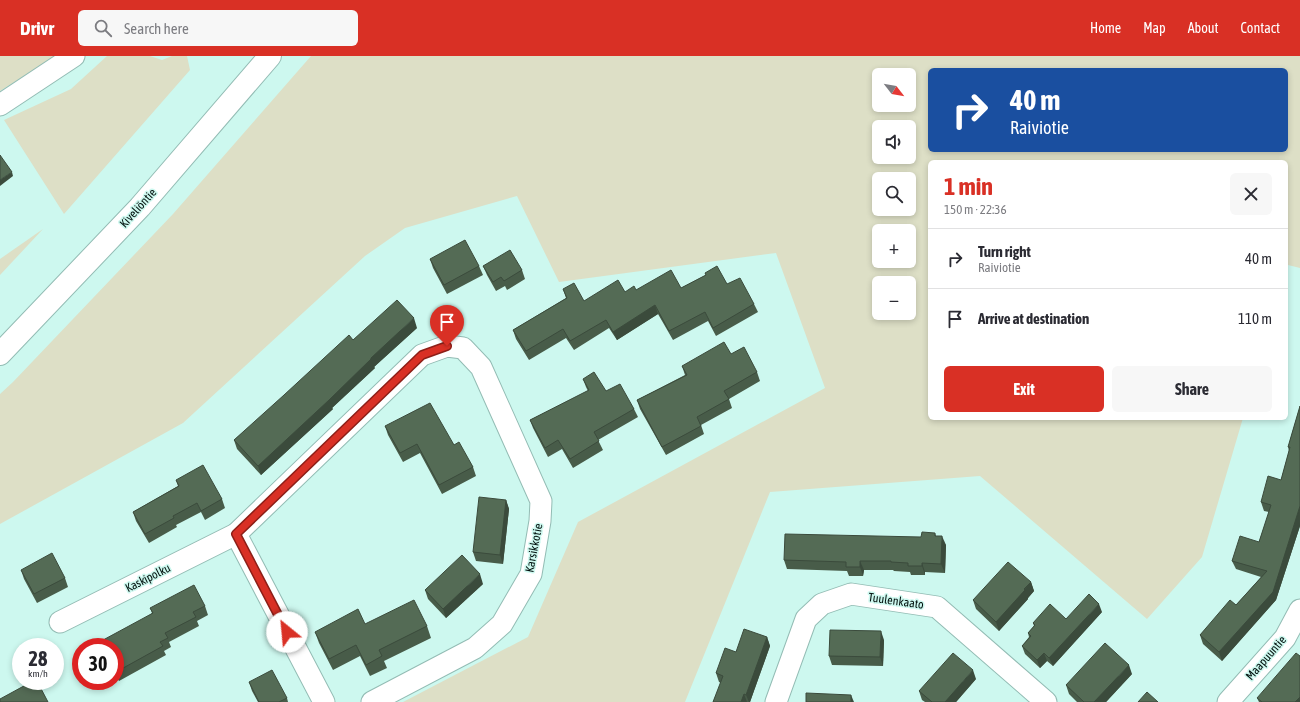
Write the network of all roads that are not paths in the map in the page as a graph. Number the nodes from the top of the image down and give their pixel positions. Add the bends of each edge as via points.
1 (74, 56) edge
2 (270, 56) edge
3 (0, 105) edge
4 (447, 346) joint
5 (0, 354) edge
6 (236, 534) junction
7 (1300, 610) edge
8 (60, 622) dead end
9 (324, 702) edge
10 (372, 702) edge
11 (776, 702) edge
12 (1046, 702) edge
13 (1228, 702) edge

1 - 3 street
2 - 5 street, Kiveliöntie via 140,207
4 - 6 street, Kaskipolku via 422,355
4 - 10 street, Karsikkotie via 463,348 481,367 541,501 531,574 502,624 475,648
6 - 8 street, Kaskipolku
6 - 9 street
7 - 13 street, Maapuuntie via 1285,638
11 - 12 street, Tuulenkaato via 806,619 822,604 851,594 937,607

